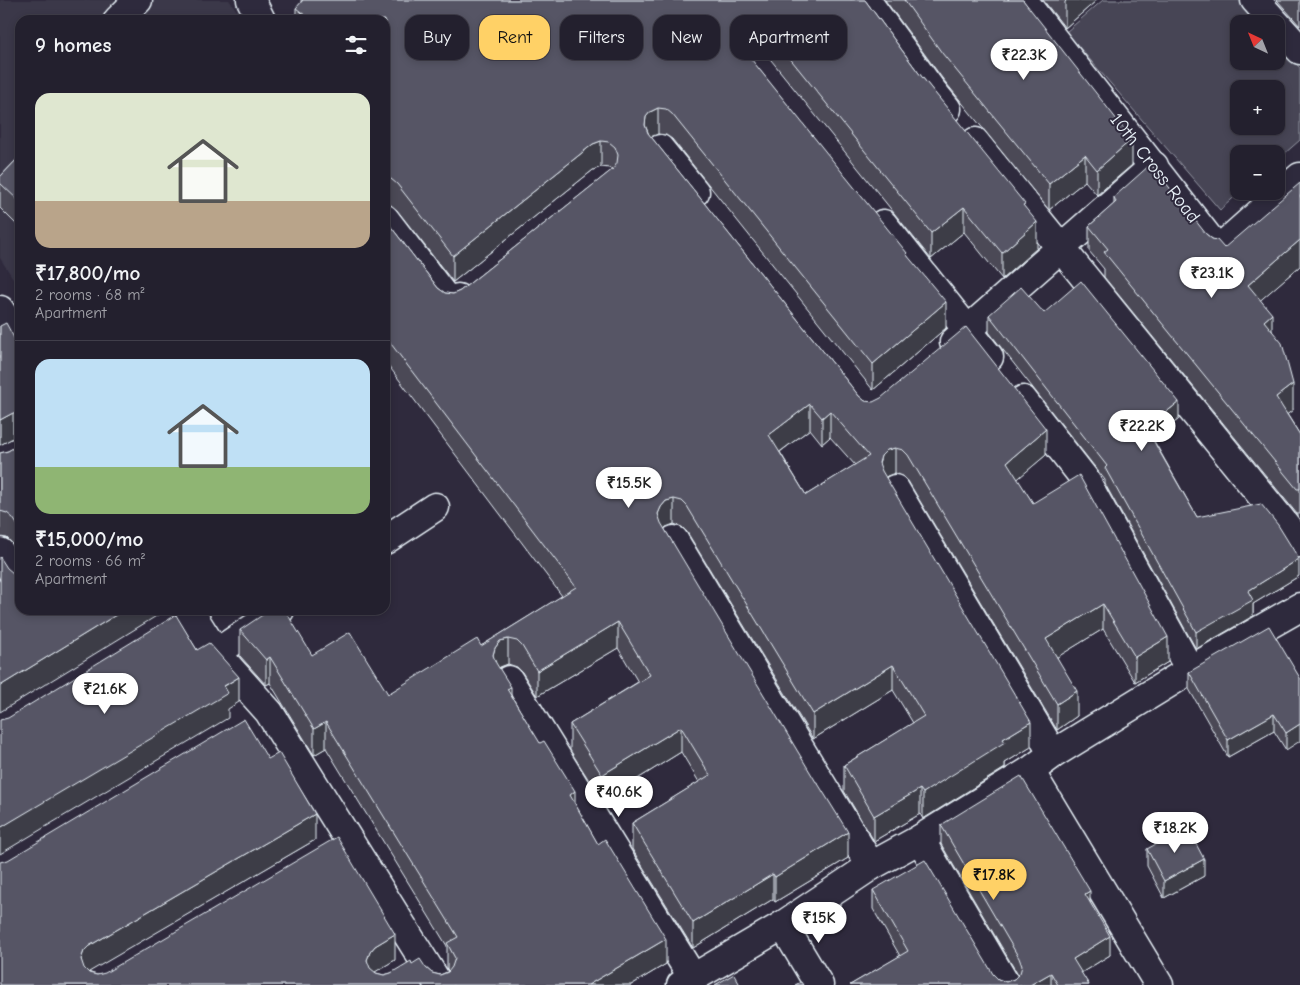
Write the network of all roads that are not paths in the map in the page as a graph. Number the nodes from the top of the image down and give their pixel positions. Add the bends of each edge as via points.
1 (138, 0) edge
2 (251, 0) edge
3 (866, 0) edge
4 (1023, 0) edge
5 (1255, 0) edge
6 (123, 15) edge
7 (259, 15) edge
8 (1300, 50) edge
9 (660, 148) edge
10 (1154, 166) junction
11 (1300, 177) edge
12 (869, 207) edge
13 (710, 210) edge
14 (390, 225) edge
15 (1062, 248) junction
16 (481, 280) edge
17 (0, 310) edge
18 (968, 330) junction
19 (15, 333) edge
20 (938, 355) edge
21 (895, 489) edge
22 (435, 507) dead end
23 (390, 537) edge
24 (674, 540) edge
25 (1300, 544) edge
26 (0, 552) edge
27 (15, 577) edge
28 (1300, 606) edge
29 (186, 615) edge
30 (192, 615) edge
31 (273, 615) edge
32 (166, 628) edge
33 (216, 653) junction
34 (1190, 670) junction
35 (509, 680) edge
36 (269, 712) junction
37 (244, 727) edge
38 (1053, 754) junction
39 (1030, 772) junction
40 (920, 839) junction
41 (872, 866) junction
42 (783, 925) junction
43 (424, 960) junction
44 (399, 975) edge
45 (687, 981) edge
46 (439, 985) edge
47 (819, 985) edge
48 (1006, 985) edge
49 (1159, 985) edge

1 - 6 street
2 - 7 street
3 - 15 street via 930,88
4 - 10 street, 10th Cross Road
5 - 8 street
9 - 13 street
10 - 11 street, 10th Cross Road via 1218,250
10 - 15 street
12 - 18 street
14 - 16 street via 450,304
15 - 18 street
15 - 25 street
17 - 19 street
18 - 20 street
18 - 34 street via 1084,478
21 - 38 street
22 - 23 street
24 - 41 street
26 - 27 street
28 - 34 street
29 - 32 street
30 - 33 street
31 - 33 street
33 - 36 street
34 - 38 street
35 - 45 street
36 - 37 street
36 - 43 street via 339,844
38 - 39 street
39 - 40 street
39 - 49 street
40 - 41 street
40 - 48 street
41 - 42 street
42 - 45 street
42 - 47 street
43 - 44 street
43 - 46 street

